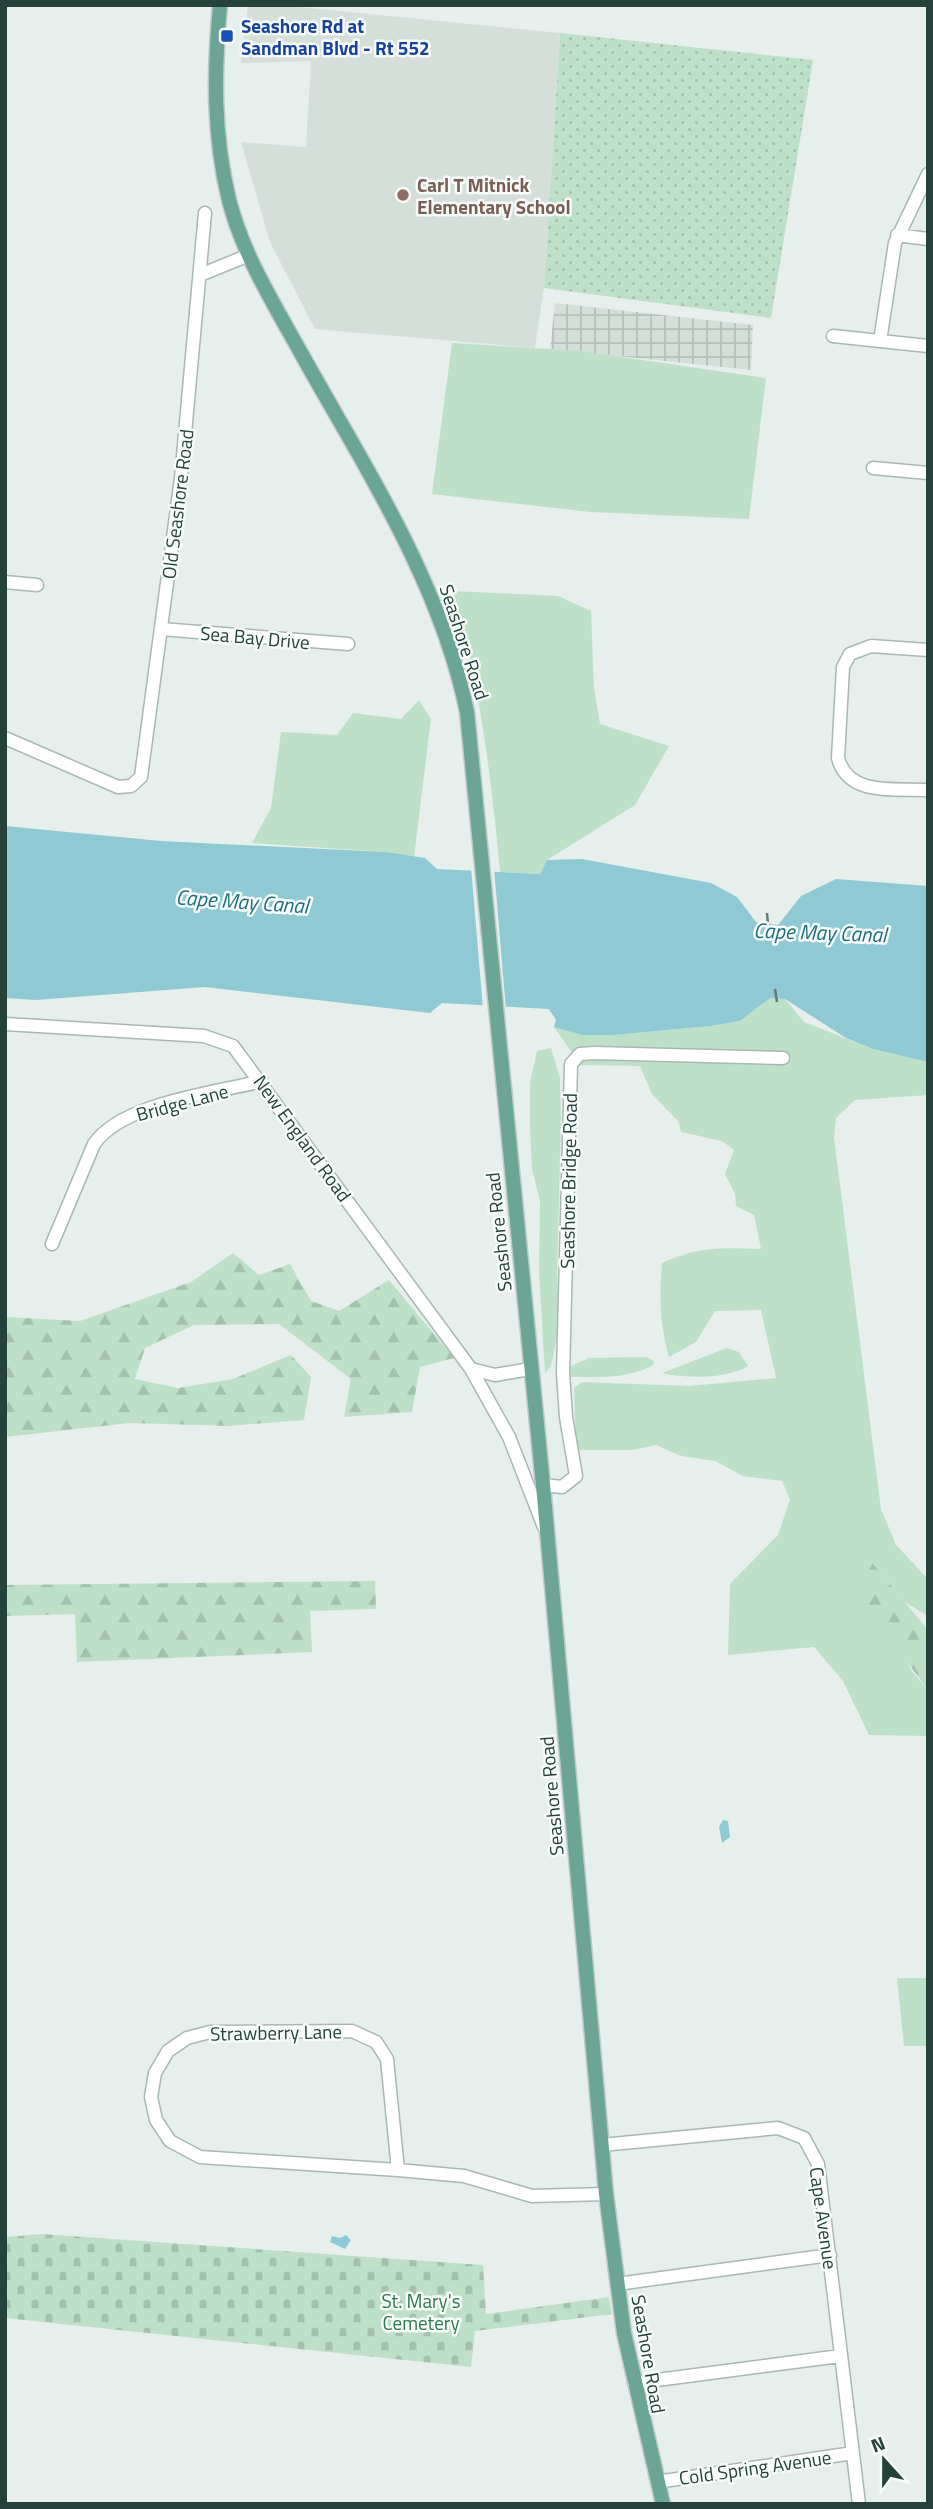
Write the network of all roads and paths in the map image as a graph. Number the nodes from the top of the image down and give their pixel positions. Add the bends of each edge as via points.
1 (220, 5) edge
2 (928, 174) edge
3 (205, 213) dead end
4 (897, 235) junction
5 (928, 239) edge
6 (249, 255) junction
7 (200, 275) junction
8 (833, 336) dead end
9 (880, 341) junction
10 (928, 346) edge
11 (873, 468) dead end
12 (928, 473) edge
13 (5, 582) edge
14 (37, 585) dead end
15 (161, 629) junction
16 (348, 644) dead end
17 (928, 650) edge
18 (5, 738) edge
19 (928, 790) edge
20 (5, 1024) edge
21 (783, 1058) dead end
22 (262, 1081) junction
23 (52, 1244) dead end
24 (471, 1369) junction
25 (530, 1369) junction
26 (543, 1485) junction
27 (546, 1531) junction
28 (602, 2145) junction
29 (398, 2170) junction
30 (606, 2194) junction
31 (830, 2256) junction
32 (617, 2284) junction
33 (840, 2356) junction
34 (634, 2383) junction
35 (853, 2453) junction
36 (657, 2482) junction
37 (663, 2504) edge
38 (859, 2504) edge

1 - 6 main road, Seashore Road via 214,98 222,167
2 - 4 street
3 - 7 street, Old Seashore Road
4 - 5 street
4 - 9 street
6 - 7 street
6 - 25 main road, Seashore Road via 415,559 443,624 467,712
7 - 15 street, Old Seashore Road
8 - 9 street
9 - 10 street
11 - 12 street
13 - 14 street
15 - 16 street, Sea Bay Drive
15 - 18 street, Old Seashore Road via 143,771 136,782 118,787
17 - 19 street via 871,646 850,653 843,667 838,758 848,779 864,786
20 - 22 street, New England Road via 213,1037 233,1046
21 - 26 street, Seashore Bridge Road via 594,1053 580,1054 571,1064 564,1373 565,1418 576,1476 562,1487
22 - 23 street, Bridge Lane via 134,1113 104,1130
22 - 24 street, New England Road
24 - 25 street via 495,1375
24 - 27 street, New England Road via 509,1437
25 - 26 main road, Seashore Road
26 - 27 main road, Seashore Road
27 - 28 main road, Seashore Road
28 - 30 main road, Seashore Road
28 - 31 street, Cape Avenue via 778,2128 796,2133 810,2146 818,2164
29 - 29 street, Strawberry Lane via 189,2153 170,2141 156,2120 150,2097 155,2073 168,2051 197,2034 360,2033 376,2042 387,2059
29 - 30 street, Strawberry Lane via 464,2176 532,2196
30 - 32 main road, Seashore Road
31 - 32 street
31 - 33 street, Cape Avenue
32 - 34 main road, Seashore Road
33 - 34 street
33 - 35 street, Cape Avenue
34 - 36 main road, Seashore Road
35 - 36 street, Cold Spring Avenue
35 - 38 street, Cape Avenue
36 - 37 main road, Seashore Road

